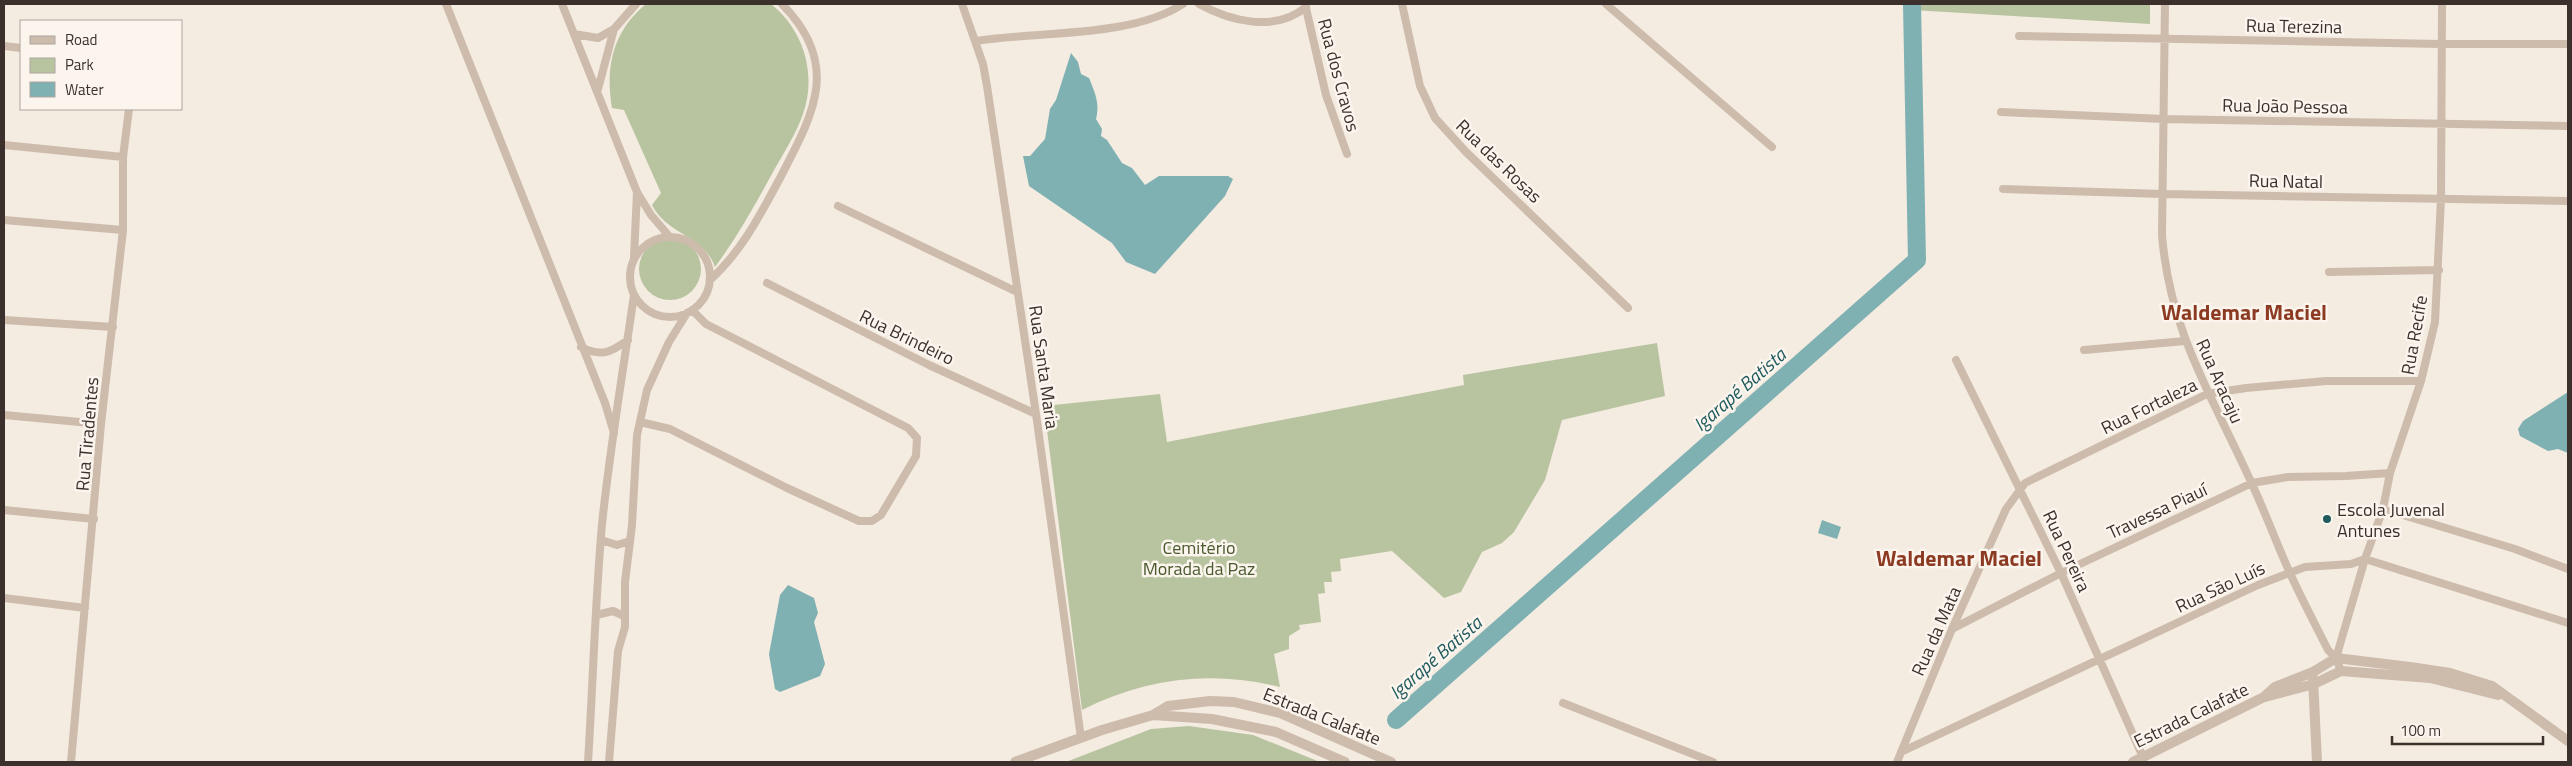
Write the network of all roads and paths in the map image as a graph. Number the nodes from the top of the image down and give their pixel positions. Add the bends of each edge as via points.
1 (446, 4) edge
2 (562, 4) edge
3 (636, 4) edge
4 (782, 4) edge
5 (962, 4) edge
6 (1183, 4) edge
7 (1198, 4) edge
8 (1402, 4) edge
9 (1606, 4) edge
10 (2164, 4) edge
11 (2442, 4) edge
12 (1305, 5) edge
13 (614, 30) junction
14 (574, 34) junction
15 (2018, 36) dead end
16 (2164, 39) junction
17 (976, 41) junction
18 (2440, 44) junction
19 (2568, 44) edge
20 (4, 46) edge
21 (20, 48) edge
22 (598, 89) junction
23 (129, 110) edge
24 (2001, 112) dead end
25 (2164, 118) junction
26 (2441, 124) junction
27 (2568, 126) edge
28 (4, 145) edge
29 (1772, 147) dead end
30 (1347, 154) dead end
31 (123, 157) junction
32 (2003, 189) dead end
33 (637, 192) junction
34 (2163, 194) junction
35 (2441, 199) junction
36 (2568, 201) edge
37 (838, 206) dead end
38 (4, 220) edge
39 (123, 230) junction
40 (669, 236) junction
41 (634, 258) junction
42 (2439, 270) junction
43 (2330, 272) dead end
44 (710, 280) junction
45 (767, 284) dead end
46 (1017, 292) junction
47 (634, 295) junction
48 (1628, 308) dead end
49 (689, 312) junction
50 (4, 320) edge
51 (113, 327) junction
52 (628, 340) junction
53 (2185, 341) junction
54 (581, 347) junction
55 (2084, 350) dead end
56 (1956, 360) dead end
57 (2421, 381) junction
58 (2207, 394) junction
59 (1036, 414) junction
60 (4, 415) edge
61 (640, 422) junction
62 (101, 424) junction
63 (614, 435) junction
64 (2390, 472) junction
65 (2252, 483) junction
66 (2021, 489) junction
67 (2383, 509) junction
68 (4, 510) edge
69 (94, 519) junction
70 (601, 540) junction
71 (630, 540) junction
72 (2365, 559) junction
73 (2568, 569) edge
74 (2289, 571) junction
75 (2061, 573) junction
76 (4, 598) edge
77 (85, 608) junction
78 (596, 615) junction
79 (624, 616) junction
80 (2568, 623) edge
81 (1952, 629) junction
82 (2336, 658) junction
83 (2100, 660) junction
84 (2341, 671) junction
85 (2313, 672) junction
86 (2314, 684) junction
87 (2264, 697) junction
88 (2509, 697) junction
89 (1563, 702) dead end
90 (1153, 715) junction
91 (1081, 738) junction
92 (2568, 741) edge
93 (1901, 752) junction
94 (2143, 757) junction
95 (72, 762) edge
96 (588, 762) edge
97 (609, 762) edge
98 (1015, 762) edge
99 (1344, 762) edge
100 (1391, 762) edge
101 (1713, 762) edge
102 (1897, 762) edge
103 (2132, 762) edge
104 (2317, 762) edge

1 - 54 street
2 - 14 street
3 - 13 street
4 - 44 street via 804,33 814,57 817,83 813,109 756,224 736,253
5 - 17 street, Rua Santa Maria
6 - 17 street via 1157,17 1131,23
7 - 12 street via 1236,18 1266,22 1292,17
8 - 48 street, Rua das Rosas via 1420,86 1435,118
9 - 29 street
10 - 16 street, Rua Aracaju
11 - 18 street, Rua Recife
12 - 30 street, Rua dos Cravos via 1326,95
13 - 14 street via 598,38
13 - 22 street
14 - 22 street
15 - 16 street, Rua Terezina
16 - 18 street, Rua Terezina
16 - 25 street, Rua Aracaju
17 - 46 street, Rua Santa Maria via 987,86
18 - 19 street, Rua Terezina
18 - 26 street, Rua Recife
20 - 21 street
22 - 33 street
23 - 31 street, Rua Tiradentes
24 - 25 street, Rua João Pessoa
25 - 26 street, Rua João Pessoa
25 - 34 street, Rua Aracaju
26 - 27 street, Rua João Pessoa
26 - 35 street, Rua Recife
28 - 31 street
31 - 39 street, Rua Tiradentes
32 - 34 street, Rua Natal
33 - 40 street
33 - 41 street
34 - 35 street, Rua Natal
34 - 53 street, Rua Aracaju via 2164,265
35 - 36 street, Rua Natal
35 - 42 street, Rua Recife
37 - 46 street
38 - 39 street
39 - 51 street, Rua Tiradentes
40 - 41 street via 648,242
40 - 44 street via 696,246 706,258
41 - 47 street via 629,280
42 - 43 street
42 - 57 street, Rua Recife via 2434,322
44 - 49 street via 704,297
45 - 59 street, Rua Brindeiro
46 - 59 street, Rua Santa Maria
47 - 49 street via 645,308 661,316 679,316
47 - 52 street
49 - 61 street via 669,342 653,378
49 - 61 street via 706,324 908,428 917,438 916,456 881,515 872,521 859,522 670,429
50 - 51 street
51 - 62 street, Rua Tiradentes
52 - 54 street via 607,353 595,353
52 - 63 street
53 - 55 street
53 - 58 street, Rua Aracaju
54 - 63 street via 605,403
56 - 66 street, Rua Pereira
57 - 58 street, Rua Fortaleza via 2326,381
57 - 64 street, Rua Recife
58 - 65 street, Rua Aracaju
58 - 66 street, Rua Fortaleza via 2025,483
59 - 91 street, Rua Santa Maria
60 - 62 street
61 - 71 street via 634,460
62 - 69 street, Rua Tiradentes
63 - 70 street
64 - 65 street, Travessa Piauí via 2288,477
64 - 67 street, Rua Recife
65 - 74 street, Rua Aracaju
65 - 75 street, Travessa Piauí
66 - 75 street, Rua Pereira
66 - 81 street, Rua da Mata via 2006,509
67 - 72 street, Rua Recife
67 - 73 street via 2515,549
68 - 69 street
69 - 77 street, Rua Tiradentes
70 - 71 street via 617,546
70 - 78 street
71 - 79 street via 624,582
72 - 74 street, Rua São Luís via 2351,564
72 - 80 street
72 - 82 street, Rua Recife
74 - 82 street, Rua Aracaju via 2328,650
74 - 83 street, Rua São Luís
75 - 81 street, Travessa Piauí
75 - 83 street, Rua Pereira
76 - 77 street
77 - 95 street, Rua Tiradentes
78 - 79 street via 613,611
78 - 96 street
79 - 97 street via 617,656
81 - 93 street, Rua da Mata
82 - 84 street, Rua Aracaju
82 - 85 street, Estrada Calafate
82 - 88 street via 2450,673 2481,682
83 - 93 street, Rua São Luís
83 - 94 street, Rua Pereira
84 - 86 street, Estrada Calafate
84 - 88 street via 2430,678
85 - 86 street
85 - 87 street, Estrada Calafate via 2295,677
86 - 87 street, Estrada Calafate
86 - 104 street
87 - 94 street, Estrada Calafate
88 - 92 street
89 - 101 street
90 - 91 street, Estrada Calafate
90 - 99 street, Estrada Calafate via 1212,719 1276,732
90 - 100 street, Estrada Calafate via 1179,704 1234,702 1280,713
91 - 98 street, Estrada Calafate
93 - 102 street, Rua da Mata
94 - 103 street, Estrada Calafate

